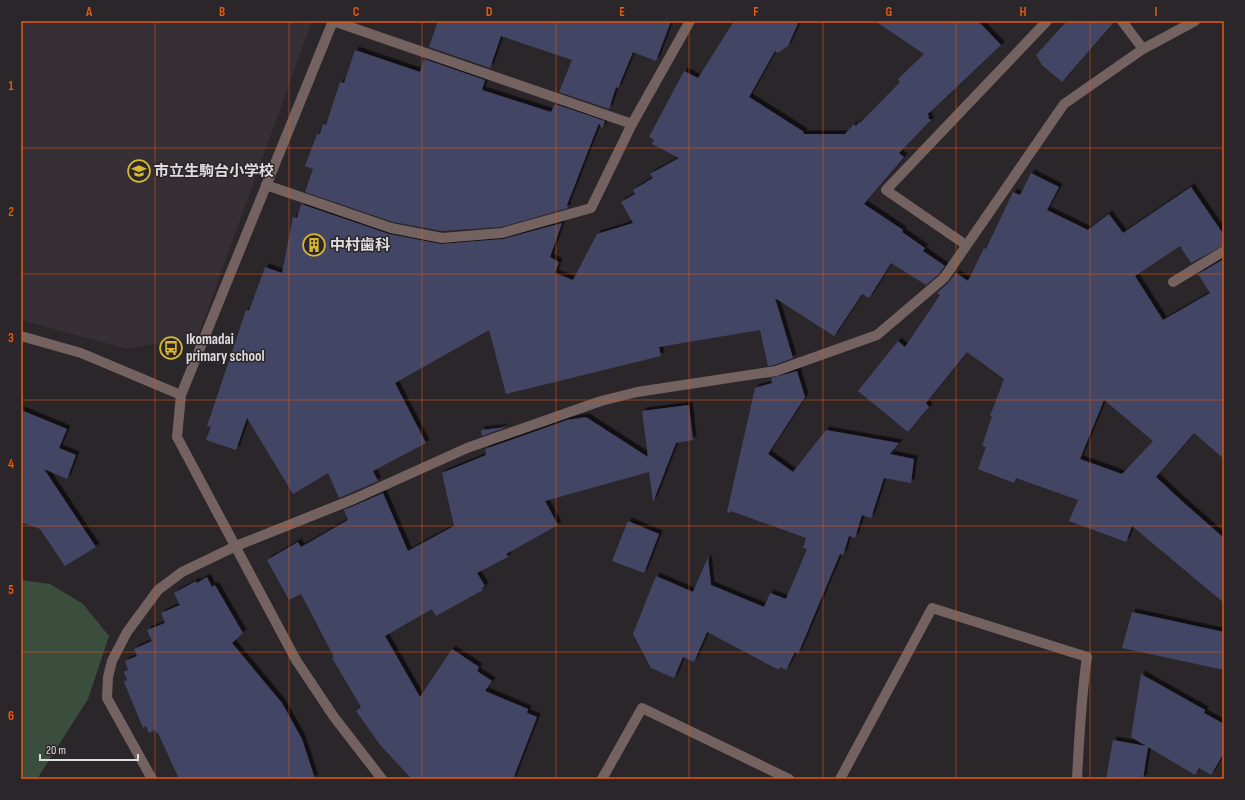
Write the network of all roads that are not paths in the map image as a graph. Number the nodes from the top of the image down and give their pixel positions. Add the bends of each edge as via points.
1 (333, 21) edge
2 (690, 21) edge
3 (1046, 21) edge
4 (1122, 21) edge
5 (1195, 21) edge
6 (1144, 49) junction
7 (632, 124) junction
8 (266, 185) junction
9 (966, 245) junction
10 (1224, 251) edge
11 (1173, 282) dead end
12 (21, 336) edge
13 (182, 395) junction
14 (236, 546) junction
15 (152, 779) edge
16 (382, 779) edge
17 (602, 779) edge
18 (789, 779) edge
19 (840, 779) edge
20 (1077, 779) edge

1 - 7 street
1 - 8 street
2 - 7 street
3 - 9 street via 886,190
4 - 6 street
5 - 6 street
6 - 9 street via 1064,104
7 - 8 street via 591,208 502,233 442,238 390,228
8 - 13 street
9 - 14 street via 944,278 877,335 776,371 638,392 601,401 467,448 354,499
10 - 11 street
12 - 13 street via 81,353
13 - 14 street via 177,437
14 - 15 street via 182,572 158,590 127,632 112,661 107,698
14 - 16 street via 296,660 334,717
17 - 18 street via 642,708
19 - 20 street via 932,608 1087,657 1082,687

